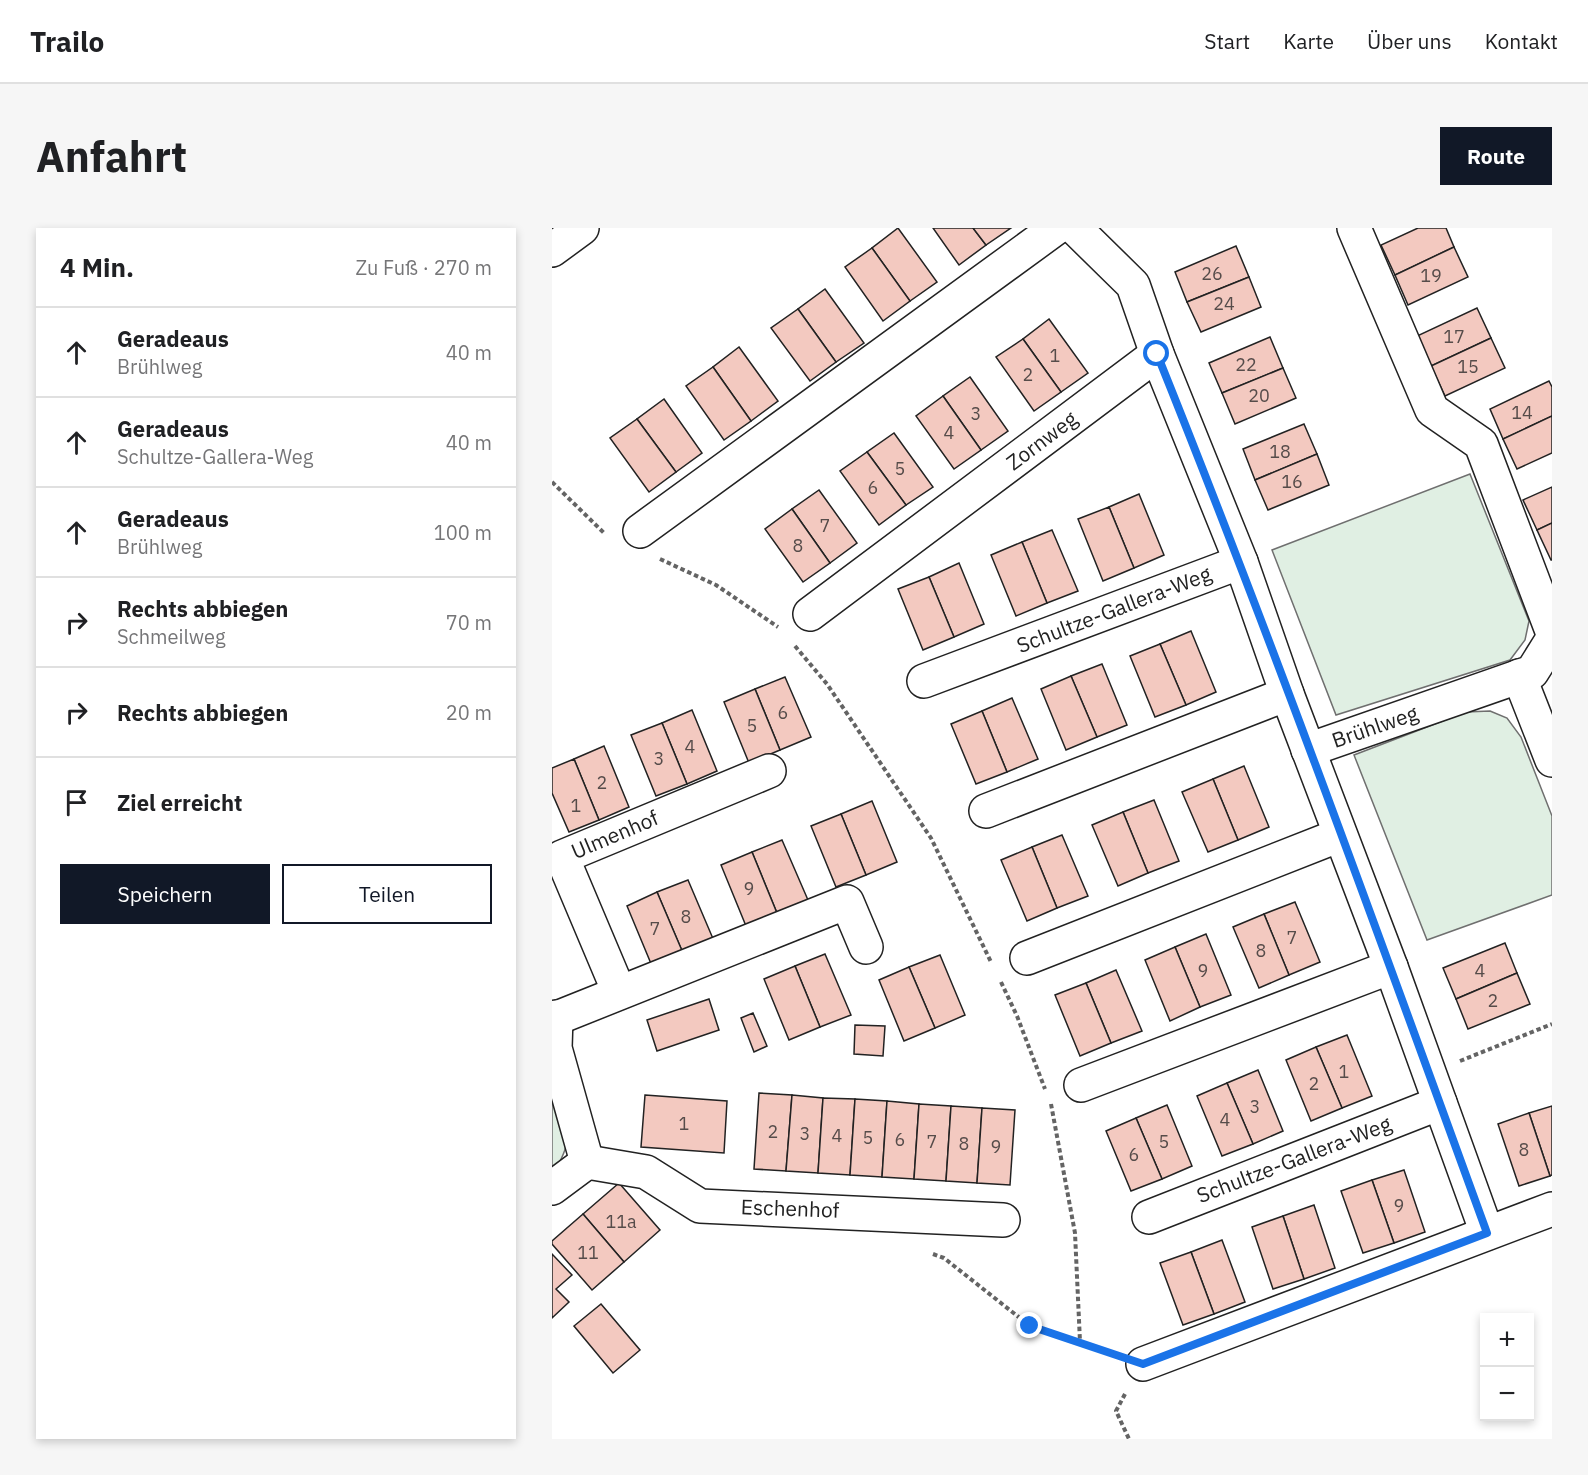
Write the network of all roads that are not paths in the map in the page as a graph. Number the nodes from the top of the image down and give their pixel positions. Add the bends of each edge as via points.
1 (582, 228) edge
2 (1354, 228) edge
3 (1072, 229) edge
4 (552, 250) edge
5 (1157, 354) junction
6 (649, 544) road end
7 (1241, 562) junction
8 (810, 614) dead end
9 (1552, 631) edge
10 (1552, 640) edge
11 (1519, 676) junction
12 (924, 681) dead end
13 (1287, 694) junction
14 (1308, 750) junction
15 (1552, 760) edge
16 (769, 771) dead end
17 (986, 811) dead end
18 (1340, 835) junction
19 (866, 947) dead end
20 (1027, 958) dead end
21 (1391, 967) junction
22 (619, 992) junction
23 (554, 1018) edge
24 (1081, 1085) dead end
25 (1434, 1088) junction
26 (587, 1162) junction
27 (552, 1188) edge
28 (1552, 1209) edge
29 (1149, 1217) dead end
30 (1003, 1220) dead end
31 (1487, 1233) junction
32 (1143, 1364) road end

1 - 4 street
2 - 9 street via 1432,410 1481,444
3 - 5 street via 1133,285
3 - 6 street
5 - 7 street
5 - 8 street, Zornweg
7 - 12 street, Schultze-Gallera-Weg
7 - 13 street
10 - 11 street, Brühlweg via 1532,672
11 - 14 street, Brühlweg
11 - 15 street
13 - 14 street
13 - 17 street
14 - 18 street, Brühlweg
16 - 22 street, Ulmenhof via 562,857
18 - 20 street
18 - 21 street, Brühlweg
19 - 22 street via 847,902
21 - 24 street
21 - 25 street, Brühlweg
22 - 23 street
23 - 26 street via 555,1048
25 - 29 street, Schultze-Gallera-Weg
25 - 31 street, Brühlweg
26 - 27 street
26 - 30 street, Eschenhof via 646,1172 699,1206
28 - 31 street
31 - 32 street

